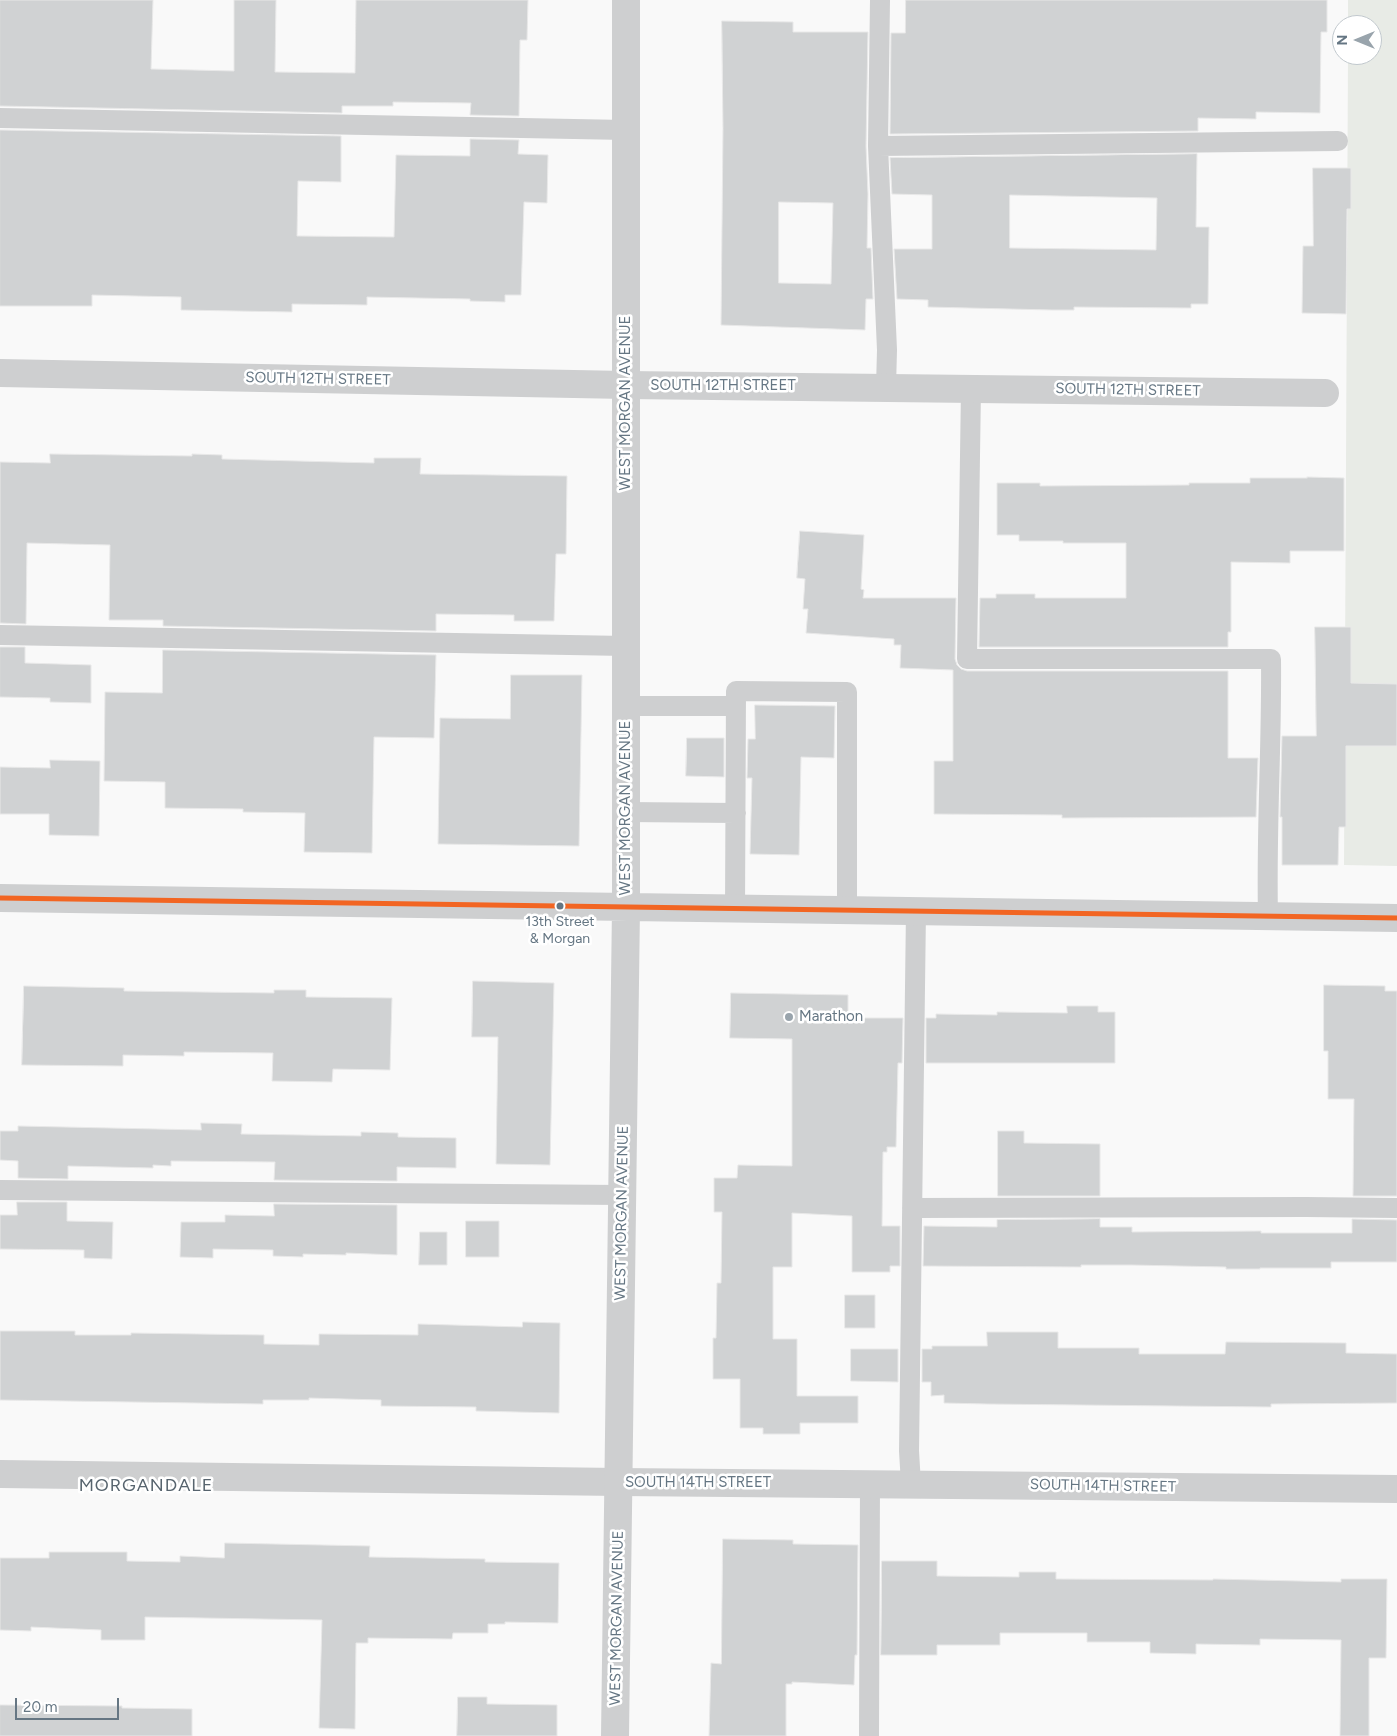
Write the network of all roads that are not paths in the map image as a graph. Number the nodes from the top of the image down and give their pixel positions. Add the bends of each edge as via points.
1 (626, 0) edge
2 (880, 0) edge
3 (0, 118) edge
4 (626, 130) junction
5 (1338, 141) dead end
6 (878, 146) junction
7 (0, 373) edge
8 (626, 385) junction
9 (886, 387) junction
10 (971, 388) junction
11 (1325, 393) dead end
12 (0, 635) edge
13 (626, 646) junction
14 (626, 706) junction
15 (736, 706) junction
16 (626, 812) junction
17 (736, 813) junction
18 (0, 898) edge
19 (626, 907) junction
20 (735, 909) junction
21 (846, 909) junction
22 (916, 910) junction
23 (1268, 915) junction
24 (1397, 918) edge
25 (0, 1190) edge
26 (622, 1195) junction
27 (912, 1208) junction
28 (1397, 1208) edge
29 (0, 1474) edge
30 (619, 1482) junction
31 (870, 1484) junction
32 (911, 1484) junction
33 (1397, 1489) edge
34 (615, 1736) edge
35 (869, 1736) edge

1 - 4 street, WEST MORGAN AVENUE
2 - 6 lane
3 - 4 lane
4 - 8 street, WEST MORGAN AVENUE
5 - 6 lane
6 - 9 lane
7 - 8 street, SOUTH 12TH STREET
8 - 9 street, SOUTH 12TH STREET
8 - 13 street, WEST MORGAN AVENUE
9 - 10 street, SOUTH 12TH STREET
10 - 11 street, SOUTH 12TH STREET
10 - 23 lane via 966,659 1271,659
12 - 13 lane
13 - 14 street, WEST MORGAN AVENUE
14 - 15 lane
14 - 16 street, WEST MORGAN AVENUE
15 - 17 lane
15 - 21 lane via 736,691 847,692
16 - 17 lane
16 - 19 street, WEST MORGAN AVENUE
17 - 20 lane
18 - 19 street
19 - 20 street
19 - 26 street, WEST MORGAN AVENUE
20 - 21 street
21 - 22 street
22 - 23 street
22 - 27 lane
23 - 24 street
25 - 26 lane
26 - 30 street, WEST MORGAN AVENUE
27 - 28 lane
27 - 32 lane via 908,1451
29 - 30 street, SOUTH 14TH STREET
30 - 31 street, SOUTH 14TH STREET
30 - 34 street, WEST MORGAN AVENUE
31 - 32 street, SOUTH 14TH STREET
31 - 35 lane
32 - 33 street, SOUTH 14TH STREET

